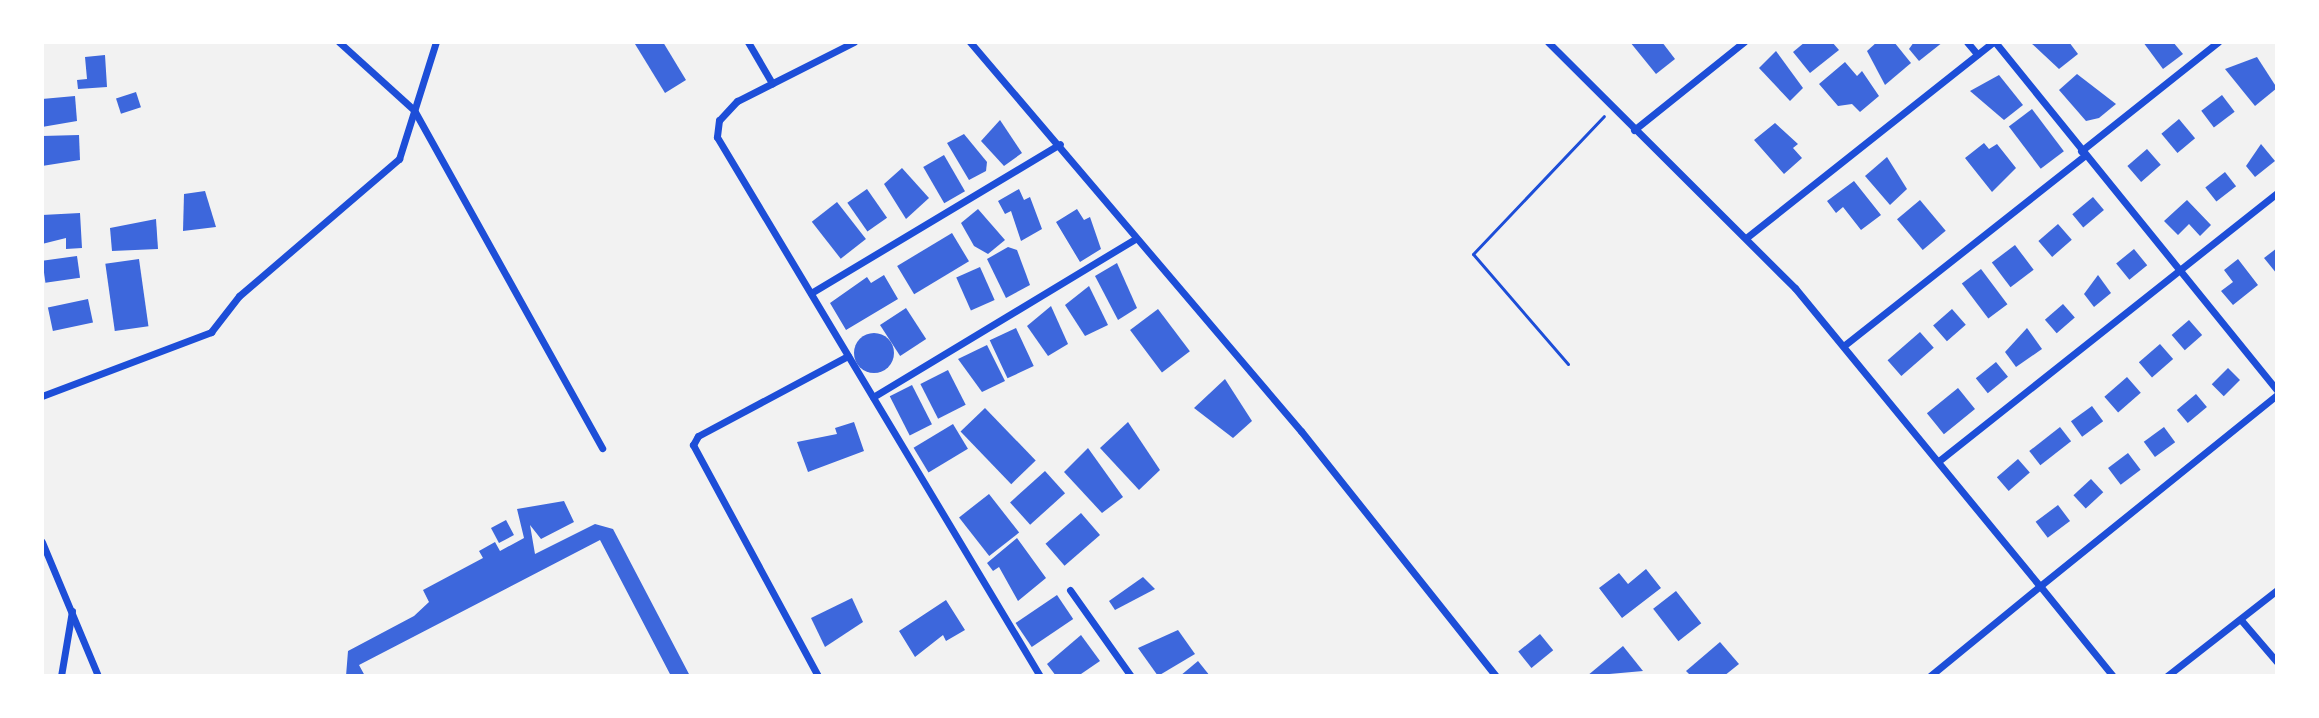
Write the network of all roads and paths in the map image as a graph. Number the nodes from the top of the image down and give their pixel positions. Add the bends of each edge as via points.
1 (339, 42) edge
2 (436, 42) edge
3 (748, 42) edge
4 (854, 42) edge
5 (970, 42) edge
6 (1548, 42) edge
7 (1744, 42) edge
8 (1967, 42) edge
9 (1994, 42) edge
10 (2218, 42) edge
11 (1977, 54) junction
12 (772, 83) junction
13 (1613, 108) junction
14 (414, 110) junction
15 (1634, 130) junction
16 (1060, 144) junction
17 (2082, 154) junction
18 (2277, 193) edge
19 (1746, 238) junction
20 (1135, 239) junction
21 (2183, 270) junction
22 (811, 293) junction
23 (1846, 344) junction
24 (848, 356) junction
25 (1568, 364) dead end
26 (2277, 392) edge
27 (42, 396) edge
28 (873, 397) junction
29 (602, 448) dead end
30 (1940, 460) junction
31 (42, 542) edge
32 (2040, 586) junction
33 (1070, 590) dead end
34 (2277, 590) edge
35 (72, 608) junction
36 (2241, 620) junction
37 (2277, 662) edge
38 (61, 676) edge
39 (98, 676) edge
40 (818, 676) edge
41 (1040, 676) edge
42 (1131, 676) edge
43 (1496, 676) edge
44 (1930, 676) edge
45 (2113, 676) edge
46 (2167, 676) edge

1 - 14 street
2 - 14 street
3 - 12 street
4 - 12 street
5 - 16 street
6 - 13 street
7 - 15 street
8 - 11 street
9 - 11 street
9 - 17 street
10 - 17 street
11 - 19 street
12 - 22 street via 724,111 716,130
13 - 15 street
13 - 25 path via 1473,254
14 - 27 street via 399,159 239,296 211,332
14 - 29 street
15 - 19 street
16 - 20 street
16 - 22 street
17 - 21 street
17 - 23 street
18 - 21 street
19 - 23 street
20 - 28 street
20 - 43 street
21 - 26 street
21 - 30 street
22 - 24 street
23 - 30 street
24 - 28 street
24 - 40 street via 698,436 693,445
26 - 32 street
28 - 41 street
30 - 32 street
31 - 35 street
32 - 44 street
32 - 45 street
33 - 42 street
34 - 36 street
35 - 38 street
35 - 39 street
36 - 37 street
36 - 46 street

